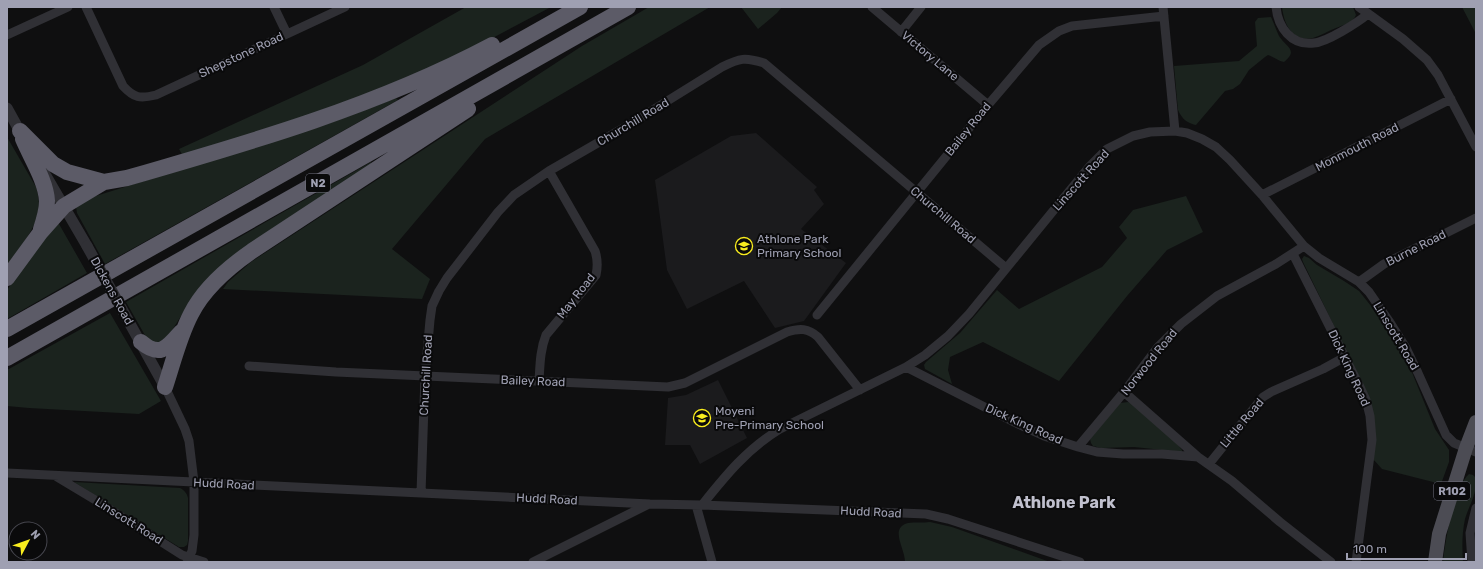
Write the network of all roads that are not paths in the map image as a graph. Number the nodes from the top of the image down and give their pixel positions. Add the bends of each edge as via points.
1 (68, 7) edge
2 (86, 7) edge
3 (274, 7) edge
4 (345, 7) edge
5 (628, 7) edge
6 (872, 7) edge
7 (922, 7) edge
8 (1276, 7) edge
9 (1359, 7) edge
10 (578, 8) edge
11 (1163, 12) edge
12 (1368, 14) junction
13 (901, 32) junction
14 (286, 34) junction
15 (7, 35) edge
16 (563, 44) junction
17 (1451, 99) junction
18 (988, 104) junction
19 (7, 108) edge
20 (20, 131) junction
21 (1175, 131) junction
22 (1476, 147) edge
23 (549, 171) junction
24 (104, 182) junction
25 (916, 192) junction
26 (1262, 195) junction
27 (64, 206) junction
28 (1476, 218) edge
29 (40, 233) junction
30 (1304, 246) junction
31 (1293, 254) junction
32 (1006, 268) junction
33 (7, 278) edge
34 (1359, 282) junction
35 (817, 315) dead end
36 (184, 328) junction
37 (7, 329) edge
38 (141, 342) junction
39 (1345, 357) junction
40 (7, 358) edge
41 (249, 366) dead end
42 (906, 367) junction
43 (425, 376) junction
44 (539, 381) junction
45 (165, 387) junction
46 (860, 390) junction
47 (1124, 392) junction
48 (1476, 422) edge
49 (1078, 447) junction
50 (1471, 450) edge
51 (1198, 457) junction
52 (1209, 464) junction
53 (7, 474) edge
54 (54, 476) junction
55 (194, 482) junction
56 (421, 493) junction
57 (650, 504) junction
58 (699, 505) junction
59 (1476, 508) edge
60 (188, 560) edge
61 (204, 562) edge
62 (533, 562) edge
63 (712, 562) edge
64 (1080, 562) edge
65 (1331, 562) edge
66 (1356, 562) edge
67 (1436, 562) edge
68 (1472, 562) edge

1 - 15 street
2 - 14 street, Shepstone Road via 123,86 136,96 156,95
3 - 14 street
4 - 14 street, Shepstone Road
5 - 16 highway, N2
6 - 13 street, Victory Lane
7 - 13 street
8 - 12 street via 1279,23 1285,33 1294,40 1305,43 1325,39 1356,24
9 - 12 street
10 - 24 highway via 554,12 452,66 372,100 275,135 127,178
10 - 37 highway, N2
11 - 18 street, Bailey Road via 1072,26 1059,31 1039,45
11 - 21 street
12 - 17 street via 1427,60
13 - 18 street, Victory Lane
16 - 36 highway via 239,261 201,298
16 - 40 highway, N2
17 - 22 street
17 - 26 street, Monmouth Road
18 - 25 street, Bailey Road
19 - 20 street, Dickens Road
20 - 24 highway via 53,164 67,172
20 - 27 street, Dickens Road
20 - 29 highway via 45,188 46,212
21 - 26 street, Linscott Road via 1187,133 1216,147
21 - 32 street, Linscott Road via 1133,136 1107,149 1089,167
23 - 25 street, Churchill Road via 722,67 735,60 748,59 764,63
23 - 43 street, Churchill Road via 514,195 498,212 438,291 432,306
23 - 44 street, May Road via 595,251 598,266 596,275 546,335 541,351
24 - 27 highway
25 - 32 street, Churchill Road
25 - 35 street, Bailey Road
26 - 30 street, Linscott Road
27 - 29 highway
27 - 38 street, Dickens Road, bridge
28 - 34 street, Burne Road via 1384,264
29 - 33 highway
30 - 31 street, Norwood Road
30 - 34 street, Linscott Road
31 - 39 street, Dick King Road
31 - 47 street, Norwood Road via 1217,296 1192,314 1158,347
32 - 42 street, Linscott Road via 948,336
34 - 50 street, Linscott Road via 1369,292 1406,348 1446,435 1454,443
36 - 38 highway via 165,348 158,351 149,349
36 - 45 highway
38 - 45 street, Dickens Road
39 - 52 street, Little Road via 1323,370 1263,397
39 - 66 street, Dick King Road via 1366,400 1372,428
41 - 43 street, Bailey Road
42 - 46 street, Linscott Road
42 - 49 street, Dick King Road via 1016,423 1044,436
43 - 44 street, Bailey Road
43 - 56 street, Churchill Road
44 - 46 street, Bailey Road via 677,386 787,332 805,329 818,337
45 - 55 street, Dickens Road via 189,442
46 - 58 street, Linscott Road via 765,438 741,458
47 - 49 street, Norwood Road
47 - 51 street, Dick King Road
48 - 50 main road, R102
49 - 51 street, Dick King Road via 1097,452
50 - 67 main road, R102 via 1439,534
51 - 52 street, Dick King Road
52 - 65 street, Dick King Road
53 - 54 street, Hudd Road
54 - 55 street, Hudd Road
54 - 60 street, Linscott Road via 97,500
55 - 56 street, Hudd Road
55 - 60 street, Dickens Road via 194,544
56 - 57 street, Hudd Road
57 - 58 street, Hudd Road
57 - 62 street
58 - 63 street
58 - 64 street, Hudd Road via 926,514
59 - 68 street via 1470,533
60 - 61 street, Linscott Road

